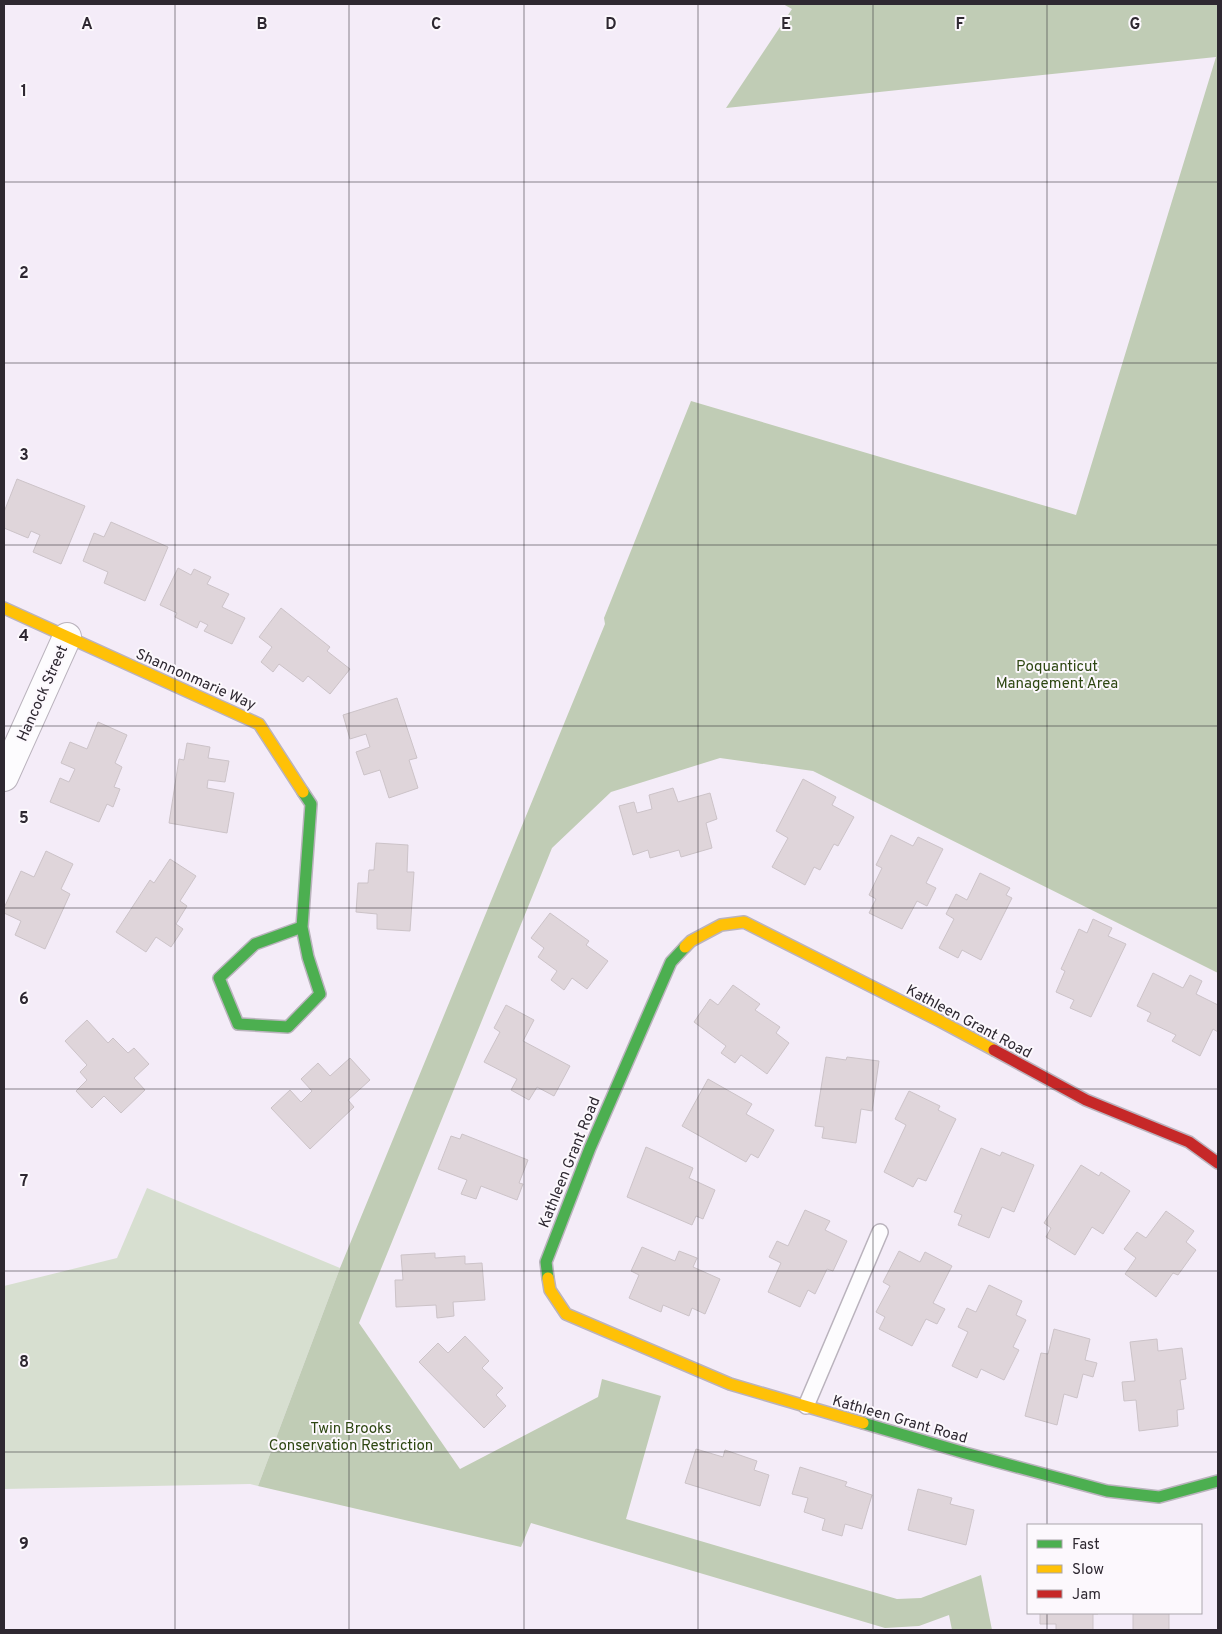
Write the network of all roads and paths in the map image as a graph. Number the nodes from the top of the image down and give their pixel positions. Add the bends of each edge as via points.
1 (4, 608) edge
2 (67, 637) junction
3 (4, 777) edge
4 (302, 927) junction
5 (1218, 1162) edge
6 (880, 1232) dead end
7 (806, 1406) junction
8 (1218, 1481) edge

1 - 2 street, Shannonmarie Way
2 - 3 street, Hancock Street
2 - 4 street, Shannonmarie Way via 259,724 311,804
4 - 4 street, Shannonmarie Way via 255,944 219,978 238,1024 288,1027 320,994
5 - 7 street, Kathleen Grant Road via 1189,1142 1086,1100 940,1021 744,922 720,925 691,942 671,962 590,1148 546,1262 550,1290 566,1314 730,1384
6 - 7 lane
7 - 8 street, Kathleen Grant Road via 1107,1491 1159,1497

